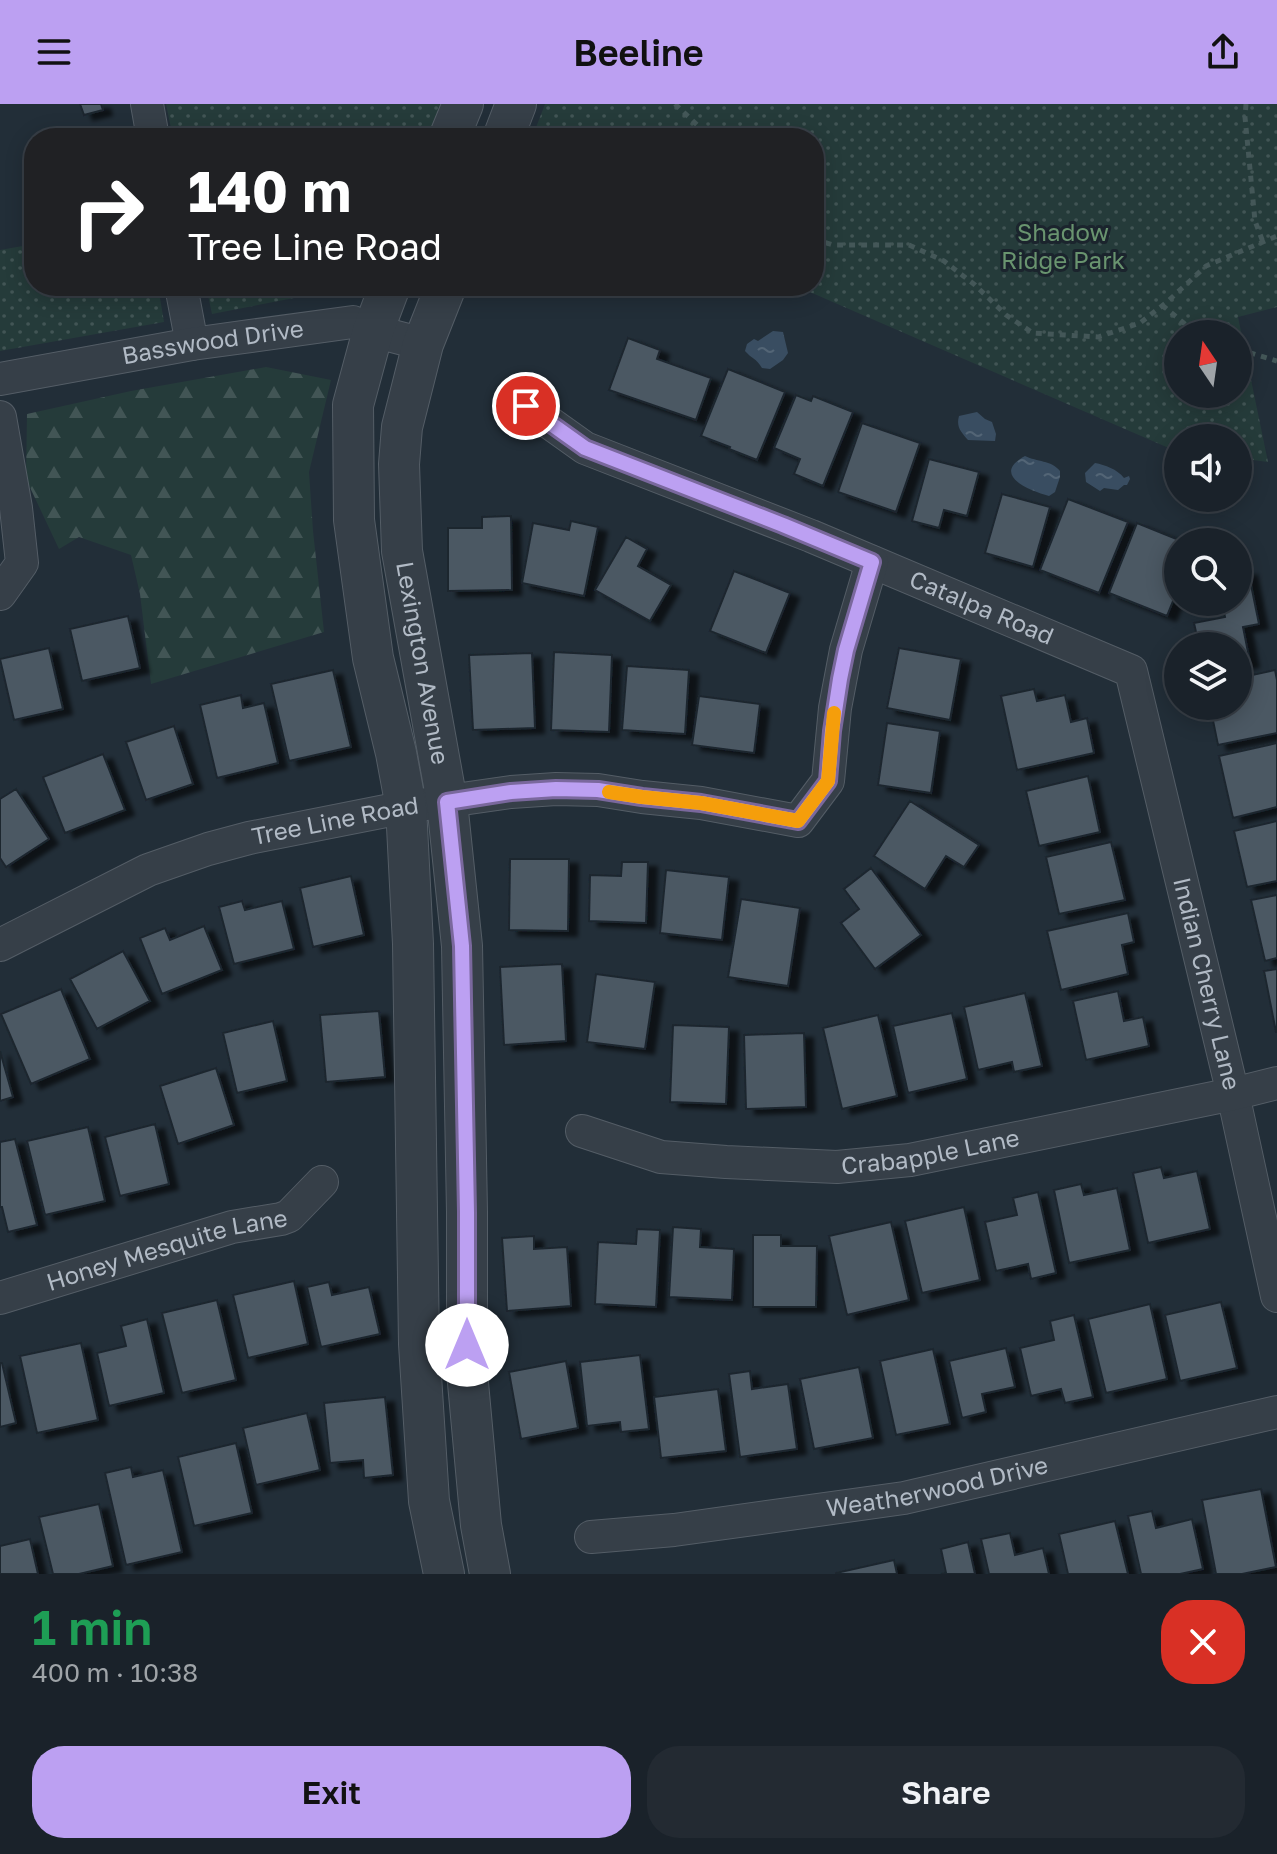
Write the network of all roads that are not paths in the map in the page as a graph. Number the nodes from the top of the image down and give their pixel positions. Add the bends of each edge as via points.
1 (147, 104) edge
2 (463, 104) edge
3 (516, 104) edge
4 (151, 128) edge
5 (453, 128) edge
6 (507, 128) edge
7 (183, 296) edge
8 (386, 296) edge
9 (442, 296) edge
10 (373, 331) junction
11 (192, 344) junction
12 (423, 344) junction
13 (0, 379) edge
14 (526, 406) dead end
15 (0, 417) edge
16 (872, 562) junction
17 (0, 594) edge
18 (1131, 671) joint
19 (447, 802) junction
20 (406, 807) junction
21 (0, 945) edge
22 (1277, 1083) edge
23 (1233, 1094) junction
24 (582, 1131) dead end
25 (322, 1182) dead end
26 (1277, 1296) edge
27 (0, 1298) edge
28 (1277, 1412) edge
29 (591, 1537) dead end
30 (444, 1574) edge
31 (490, 1574) edge

1 - 4 street
2 - 5 street
3 - 6 street
7 - 11 street
8 - 10 street, Lexington Avenue
9 - 12 street, Lexington Avenue
10 - 11 street, Basswood Drive via 353,322
10 - 12 street, Basswood Drive
10 - 20 street, Lexington Avenue via 353,405 354,520 373,658
11 - 13 street, Basswood Drive
12 - 19 street, Lexington Avenue via 402,427 402,551
14 - 16 street, Catalpa Road via 585,448
15 - 17 street via 22,563
16 - 18 street, Catalpa Road
16 - 19 street, Tree Line Road via 840,679 828,781 798,821 598,790 511,792
18 - 23 street, Indian Cherry Lane
19 - 20 street, Tree Line Road
19 - 31 street, Lexington Avenue via 462,946 467,1372
20 - 21 street, Tree Line Road via 208,849 148,870
20 - 30 street, Lexington Avenue via 419,1344 429,1501
22 - 23 street, Crabapple Lane
23 - 24 street, Crabapple Lane via 910,1160 837,1167 661,1157
23 - 26 street, Indian Cherry Lane
25 - 27 street, Honey Mesquite Lane via 281,1219 232,1227
28 - 29 street, Weatherwood Drive via 904,1498

